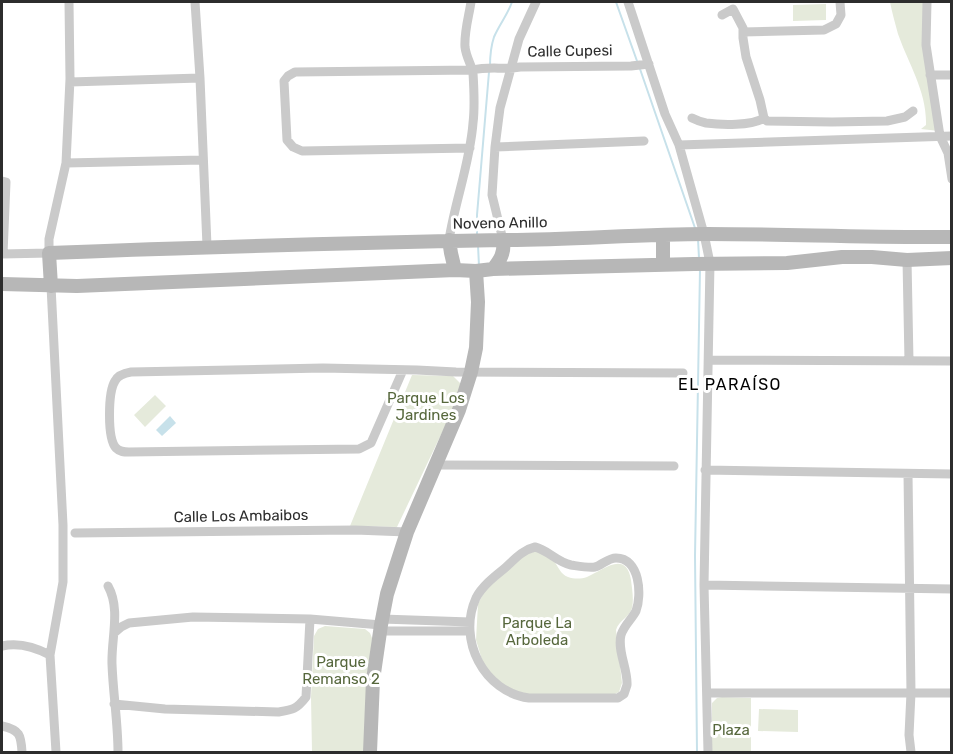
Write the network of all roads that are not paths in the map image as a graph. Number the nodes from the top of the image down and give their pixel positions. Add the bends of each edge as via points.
1 (69, 2) edge
2 (195, 2) edge
3 (471, 2) edge
4 (536, 2) edge
5 (628, 2) edge
6 (840, 2) edge
7 (927, 2) edge
8 (731, 5) edge
9 (722, 15) dead end
10 (742, 32) junction
11 (639, 65) junction
12 (478, 69) junction
13 (510, 69) junction
14 (930, 75) junction
15 (951, 75) edge
16 (200, 78) junction
17 (70, 82) junction
18 (913, 111) dead end
19 (692, 118) dead end
20 (764, 118) junction
21 (940, 136) junction
22 (951, 136) edge
23 (644, 141) dead end
24 (680, 145) junction
25 (495, 147) junction
26 (470, 148) junction
27 (202, 159) junction
28 (66, 163) junction
29 (951, 179) edge
30 (2, 181) edge
31 (699, 234) junction
32 (663, 235) junction
33 (951, 237) edge
34 (450, 240) junction
35 (503, 240) junction
36 (207, 246) junction
37 (49, 253) junction
38 (2, 254) edge
39 (951, 258) edge
40 (907, 260) junction
41 (703, 263) junction
42 (663, 265) junction
43 (492, 269) junction
44 (456, 270) junction
45 (476, 271) junction
46 (3, 286) edge
47 (51, 286) junction
48 (709, 360) junction
49 (909, 361) junction
50 (951, 362) edge
51 (403, 370) junction
52 (471, 372) junction
53 (683, 374) dead end
54 (435, 465) junction
55 (674, 466) dead end
56 (705, 470) junction
57 (908, 474) junction
58 (951, 474) edge
59 (407, 532) junction
60 (75, 533) dead end
61 (704, 585) junction
62 (108, 586) dead end
63 (909, 588) junction
64 (951, 589) edge
65 (310, 619) junction
66 (381, 625) junction
67 (470, 627) junction
68 (114, 633) junction
69 (2, 646) edge
70 (50, 656) junction
71 (707, 693) junction
72 (911, 693) junction
73 (951, 693) edge
74 (114, 704) junction
75 (2, 726) edge
76 (22, 753) edge
77 (56, 753) edge
78 (118, 753) edge
79 (370, 753) edge
80 (708, 753) edge
81 (911, 753) edge

1 - 17 street
2 - 16 street
3 - 12 street via 465,47 468,63
4 - 13 street
5 - 11 street
6 - 10 street via 837,24 824,30
7 - 14 street
8 - 9 street
8 - 10 street
10 - 20 street
11 - 13 street, Calle Cupesi
11 - 24 street
12 - 13 street, Calle Cupesi
12 - 26 street
12 - 26 street, Calle Cupesi via 295,72 284,81 287,140 302,151
13 - 25 street
14 - 15 street
14 - 21 street
16 - 17 street
16 - 27 street
17 - 28 street
18 - 20 street via 887,121 787,122
19 - 20 street via 703,123 727,124
21 - 22 street
21 - 24 street
21 - 29 street via 948,153
23 - 25 street
24 - 31 street
25 - 35 street via 492,195
26 - 34 street
27 - 28 street
27 - 36 street
28 - 37 street
30 - 38 street via 6,182
31 - 32 street, Noveno Anillo
31 - 33 street, Noveno Anillo
31 - 41 street
32 - 35 street, Noveno Anillo
32 - 42 street
34 - 35 street, Noveno Anillo
34 - 36 street, Noveno Anillo
34 - 44 street
35 - 43 street via 503,256
36 - 37 street, Noveno Anillo
37 - 38 street
37 - 47 street
39 - 40 street
40 - 41 street via 843,257 788,263
40 - 49 street
41 - 42 street
41 - 48 street
42 - 43 street
43 - 45 street
44 - 45 street
44 - 47 street
45 - 52 street via 476,348
46 - 47 street
47 - 70 street via 63,582
48 - 49 street
48 - 56 street
49 - 50 street
51 - 51 street via 323,368 122,374 115,380 110,401 112,441 122,452 359,449 371,443
51 - 52 street
52 - 53 street
52 - 54 street
54 - 55 street
54 - 59 street
56 - 57 street
56 - 61 street
57 - 58 street
57 - 63 street
59 - 60 street, Calle Los Ambaibos
59 - 66 street
61 - 63 street
61 - 71 street
62 - 68 street via 113,595
63 - 64 street
63 - 72 street
65 - 66 street
65 - 68 street via 193,617 129,623
65 - 74 street via 306,697 292,710 165,709
66 - 67 street
66 - 79 street via 373,680
67 - 67 street via 476,597 526,549 543,549 569,565 595,567 616,558 626,560 637,576 635,612 621,638 627,684 618,698 514,695 483,670
68 - 74 street
69 - 70 street via 23,645
70 - 77 street
71 - 72 street
71 - 80 street
72 - 73 street
72 - 81 street
74 - 78 street
75 - 76 street via 21,737

